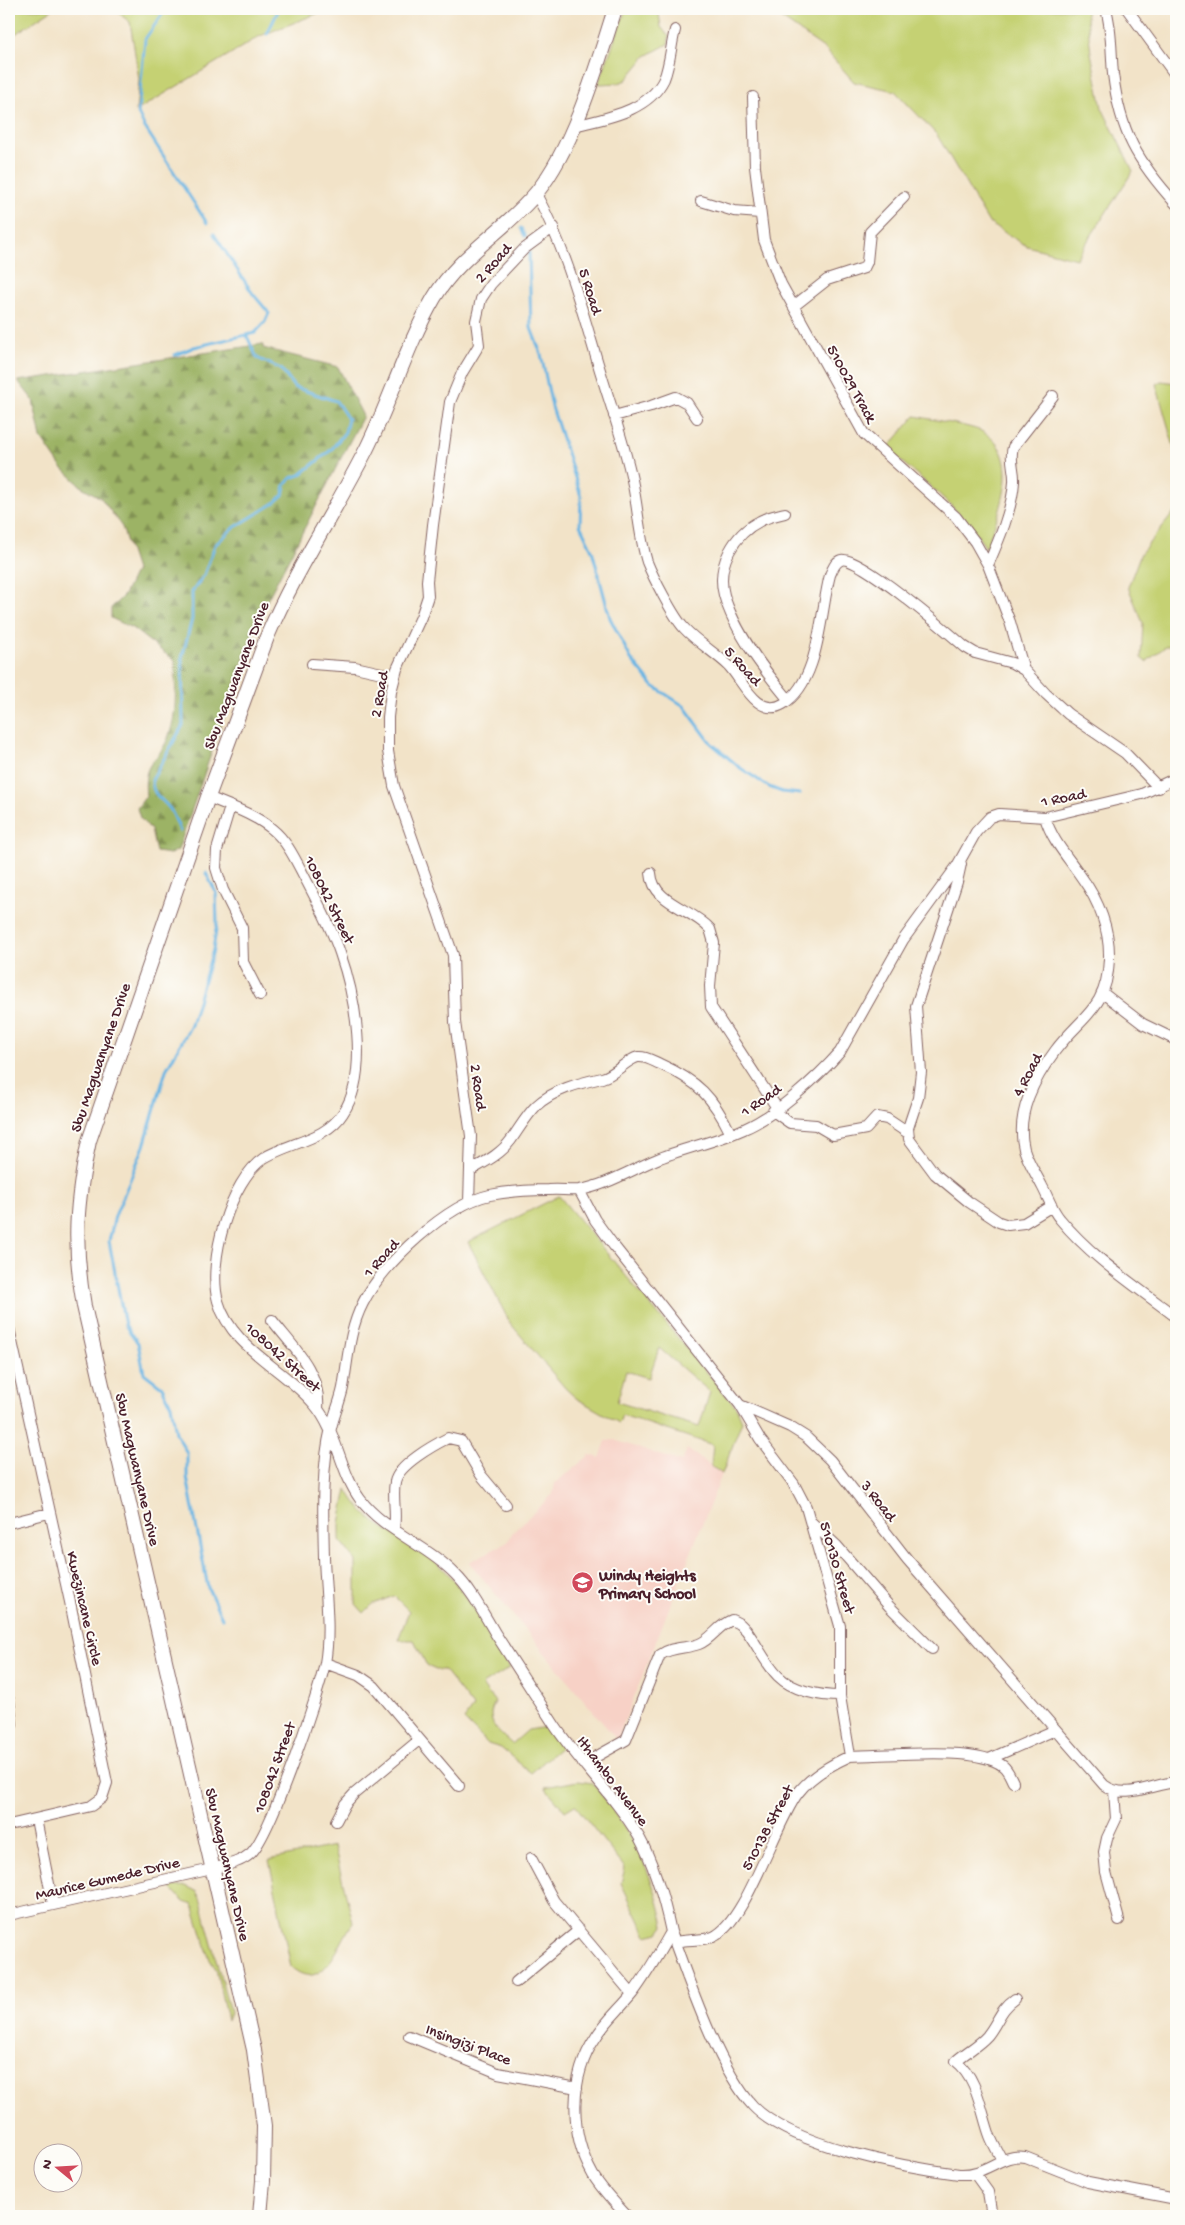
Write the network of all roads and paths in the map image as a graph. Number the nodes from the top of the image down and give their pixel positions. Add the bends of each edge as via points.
1 (615, 9) edge
2 (1106, 9) edge
3 (1128, 9) edge
4 (674, 30) dead end
5 (1176, 76) edge
6 (752, 97) dead end
7 (574, 126) junction
8 (536, 194) junction
9 (904, 197) dead end
10 (701, 201) dead end
11 (1176, 204) edge
12 (760, 214) junction
13 (554, 227) junction
14 (794, 306) junction
15 (1053, 396) dead end
16 (614, 416) junction
17 (697, 418) dead end
18 (785, 513) dead end
19 (988, 565) junction
20 (312, 664) dead end
21 (1024, 670) junction
22 (395, 676) junction
23 (788, 699) junction
24 (1176, 778) edge
25 (1159, 788) junction
26 (208, 797) junction
27 (230, 807) junction
28 (1045, 817) junction
29 (963, 856) junction
30 (651, 873) dead end
31 (1104, 994) junction
32 (260, 995) dead end
33 (1176, 1040) edge
34 (775, 1110) junction
35 (908, 1133) junction
36 (731, 1134) junction
37 (471, 1170) junction
38 (579, 1190) junction
39 (469, 1202) junction
40 (1052, 1206) junction
41 (1176, 1316) edge
42 (272, 1320) dead end
43 (9, 1328) edge
44 (740, 1405) junction
45 (318, 1408) junction
46 (331, 1428) junction
47 (506, 1505) dead end
48 (49, 1513) junction
49 (810, 1522) junction
50 (9, 1523) edge
51 (394, 1529) junction
52 (932, 1649) dead end
53 (325, 1663) junction
54 (840, 1696) junction
55 (9, 1700) edge
56 (1055, 1730) junction
57 (9, 1735) edge
58 (420, 1740) junction
59 (850, 1756) junction
60 (989, 1759) junction
61 (584, 1764) junction
62 (1013, 1782) dead end
63 (1176, 1782) edge
64 (459, 1786) dead end
65 (1114, 1791) junction
66 (36, 1819) junction
67 (336, 1821) dead end
68 (9, 1825) edge
69 (531, 1858) dead end
70 (212, 1869) junction
71 (53, 1904) junction
72 (9, 1914) edge
73 (1119, 1920) dead end
74 (579, 1930) junction
75 (671, 1932) junction
76 (675, 1942) junction
77 (516, 1982) dead end
78 (632, 1994) junction
79 (1015, 1999) dead end
80 (409, 2036) dead end
81 (577, 2088) junction
82 (1002, 2160) junction
83 (975, 2174) junction
84 (1176, 2199) edge
85 (260, 2216) edge
86 (627, 2216) edge
87 (992, 2216) edge

1 - 7 main road, Sbu Magwanyane Drive
2 - 11 street via 1118,110 1127,137 1158,184
3 - 5 street
4 - 7 street via 667,70 657,89 639,106
6 - 12 street, 510029 Track
7 - 8 main road, Sbu Magwanyane Drive via 558,161
8 - 13 street, 5 Road
8 - 26 main road, Sbu Magwanyane Drive via 455,268 434,297 366,450 284,597 266,637
9 - 14 street via 870,232 864,268 827,280
10 - 12 street via 734,211
12 - 14 street, 510029 Track via 768,254
13 - 16 street, 5 Road
13 - 22 street, 2 Road via 524,249 481,299 476,321 479,345 450,402 433,525 428,596
14 - 19 street, 510029 Track via 864,434 956,517
15 - 19 street via 1013,447 1012,494
16 - 17 street via 678,397 687,403
16 - 23 street, 5 Road via 632,478 648,562 670,606 684,627 728,666 756,701 774,707
18 - 23 street via 760,520 735,540 725,565 723,589 739,629 766,672
19 - 21 street, 510029 Track via 1018,642
20 - 22 street
21 - 23 street via 965,647 861,566 843,560 835,564 830,575 817,648 809,670
21 - 25 street via 1068,714 1125,753
22 - 37 street, 2 Road via 388,717 391,770 452,955 455,1022 470,1121
24 - 25 street, 1 Road
25 - 28 street, 1 Road
26 - 27 street, 108042 Street
26 - 70 main road, Sbu Magwanyane Drive via 89,1141 78,1200 76,1243 84,1306
27 - 32 street via 217,850 216,868 242,928 243,962
27 - 45 street, 108042 Street via 272,828 289,848 332,930 350,993 358,1063 350,1100 333,1125 261,1160 244,1176 228,1215 215,1271 217,1300 237,1334
28 - 29 street, 1 Road via 999,814 990,817 976,832
28 - 31 street, 4 Road via 1051,834 1091,892 1103,919 1109,958
29 - 34 street, 1 Road via 903,940 840,1052 828,1067
29 - 35 street via 916,1006 921,1072
30 - 34 street via 658,892 710,929 714,943 711,1007
31 - 33 street via 1143,1024
31 - 40 street, 4 Road via 1051,1057 1036,1079 1025,1109 1024,1148
34 - 35 street via 790,1123 816,1125 833,1135 866,1129 877,1117 887,1119
34 - 36 street, 1 Road
35 - 40 street via 912,1145 934,1174 999,1222 1008,1225 1024,1223
36 - 37 street via 718,1108 697,1086 671,1069 645,1057 636,1057 605,1077 583,1082 544,1099 498,1153
36 - 38 street, 1 Road
37 - 39 street, 2 Road
38 - 39 street, 1 Road via 521,1191
38 - 44 street, 3 Road via 614,1246
39 - 46 street, 1 Road via 414,1242 371,1288 351,1333 342,1392
40 - 41 street, 4 Road via 1066,1226 1113,1271
42 - 45 street via 314,1377
43 - 48 street, Kwezincane Circle
44 - 49 street, 510130 Street via 760,1439 794,1484
44 - 56 street, 3 Road via 790,1427 818,1446 907,1559
45 - 46 street, 108042 Street
46 - 51 street, Ithambo Avenue via 355,1491 376,1517
46 - 53 street, 108042 Street via 324,1491
47 - 51 street via 481,1475 461,1441 448,1438 423,1452 396,1478
48 - 50 street
48 - 66 street, Kwezincane Circle via 107,1783 102,1798 91,1806
49 - 52 street via 837,1546
49 - 54 street, 510130 Street via 840,1626
51 - 61 street, Ithambo Avenue via 436,1557 465,1585 555,1727
53 - 58 street via 367,1679
53 - 70 street, 108042 Street via 266,1832 244,1858
54 - 59 street, 510130 Street
54 - 61 street via 814,1693 778,1676 746,1630 732,1620 722,1624 700,1644 668,1650 660,1655 626,1740
55 - 57 street via 12,1724
56 - 60 street
56 - 65 street, 3 Road
58 - 64 street
58 - 67 street via 354,1794
59 - 60 street, 510138 Street via 952,1754
59 - 76 street, 510138 Street via 821,1772 798,1793 758,1875 724,1929 712,1937
60 - 62 street via 1002,1766
61 - 75 street, Ithambo Avenue via 640,1839 660,1886
63 - 65 street via 1130,1792
65 - 73 street via 1116,1819 1106,1838 1104,1852
66 - 68 street, Kwezincane Circle
66 - 71 street
69 - 74 street via 554,1901
70 - 71 street, Maurice Gumede Drive
70 - 85 main road, Sbu Magwanyane Drive via 254,2050 264,2126
71 - 72 street, Maurice Gumede Drive
74 - 77 street
74 - 78 street
75 - 76 street, Ithambo Avenue
75 - 78 street
76 - 83 street, Ithambo Avenue via 722,2056 754,2107 774,2122 826,2146 949,2173
78 - 81 street via 595,2038 580,2070
79 - 82 street via 1002,2009 984,2040 956,2062 964,2068 982,2107 990,2138
80 - 81 street, Insingizi Place via 498,2073
81 - 86 street via 575,2117 583,2152 600,2184
82 - 83 street
82 - 84 street via 1025,2157 1088,2182
83 - 87 street via 988,2192

